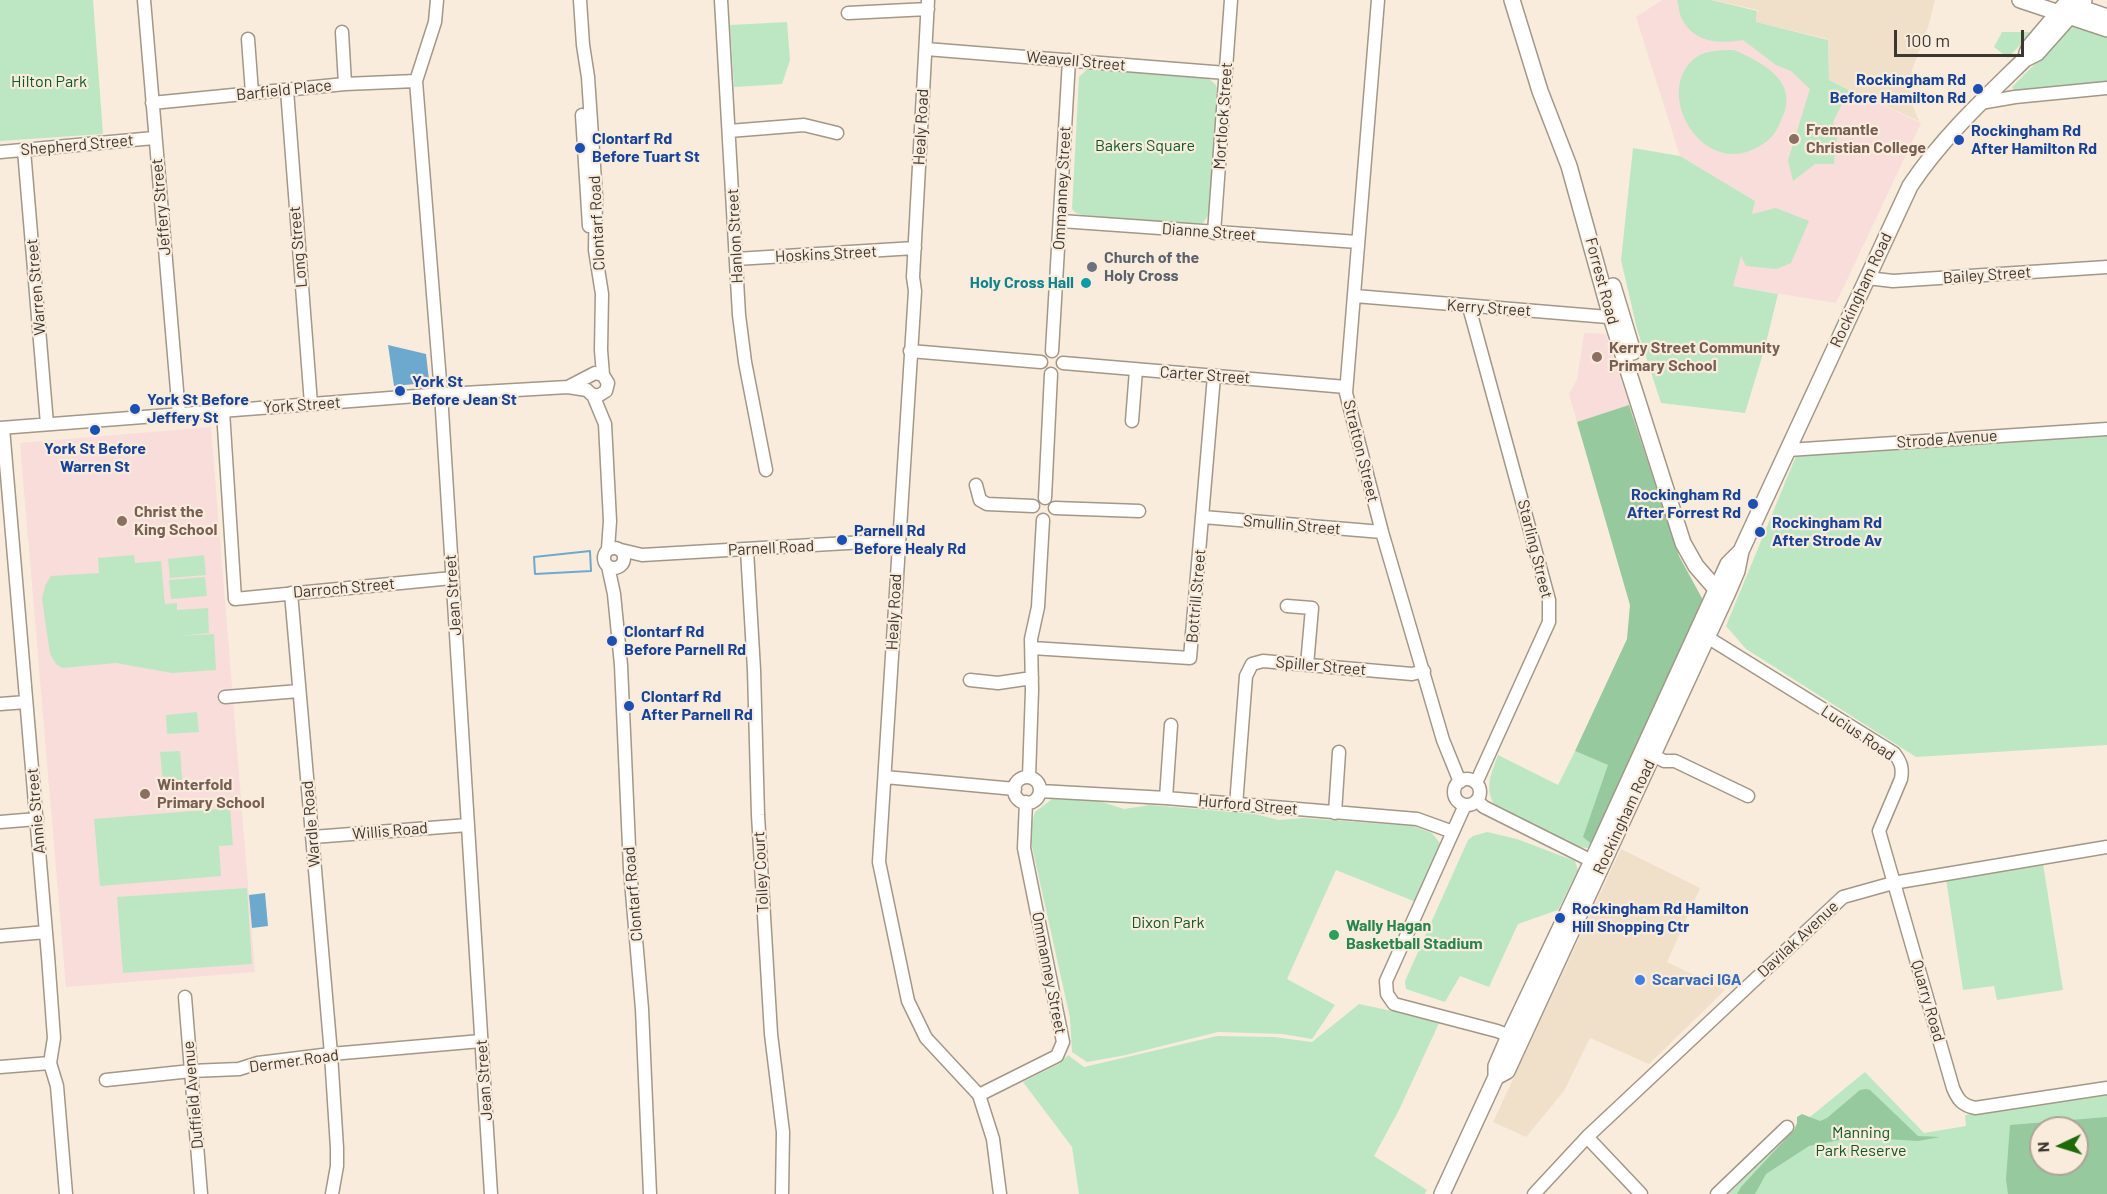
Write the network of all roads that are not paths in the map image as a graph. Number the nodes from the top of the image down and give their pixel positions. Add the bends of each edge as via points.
1 (144, 0) edge
2 (438, 0) edge
3 (576, 0) edge
4 (580, 0) edge
5 (721, 0) edge
6 (1231, 0) edge
7 (1378, 0) edge
8 (1512, 0) edge
9 (1522, 0) edge
10 (2020, 0) edge
11 (928, 4) edge
12 (2069, 6) edge
13 (848, 13) dead end
14 (2107, 17) edge
15 (2107, 29) edge
16 (342, 32) dead end
17 (248, 39) dead end
18 (926, 49) junction
19 (1069, 60) junction
20 (1226, 73) junction
21 (416, 81) junction
22 (345, 84) junction
23 (2107, 88) edge
24 (287, 90) junction
25 (252, 93) junction
26 (152, 102) junction
27 (1980, 103) junction
28 (729, 131) junction
29 (837, 133) dead end
30 (154, 138) junction
31 (24, 150) junction
32 (0, 152) edge
33 (1061, 220) junction
34 (1214, 233) junction
35 (1358, 242) junction
36 (915, 248) junction
37 (736, 259) junction
38 (2107, 267) edge
39 (1867, 278) junction
40 (1354, 296) junction
41 (1469, 307) junction
42 (1617, 317) junction
43 (910, 351) junction
44 (1052, 351) junction
45 (1041, 362) junction
46 (1063, 363) junction
47 (1136, 370) junction
48 (1051, 374) junction
49 (1214, 376) junction
50 (594, 384) junction
51 (1346, 387) junction
52 (441, 394) junction
53 (311, 404) junction
54 (223, 411) junction
55 (179, 414) junction
56 (1132, 421) dead end
57 (47, 424) junction
58 (1, 428) edge
59 (2107, 429) edge
60 (1788, 450) junction
61 (766, 470) dead end
62 (976, 485) dead end
63 (1045, 498) junction
64 (1033, 506) junction
65 (1055, 508) junction
66 (1139, 511) dead end
67 (1203, 517) junction
68 (1043, 520) junction
69 (1382, 532) junction
70 (899, 540) junction
71 (616, 549) junction
72 (747, 550) junction
73 (1741, 551) junction
74 (642, 555) junction
75 (617, 565) junction
76 (452, 578) junction
77 (1720, 582) junction
78 (291, 593) junction
79 (1287, 606) dead end
80 (1707, 637) junction
81 (1032, 648) junction
82 (1307, 665) junction
83 (1424, 671) junction
84 (1032, 678) junction
85 (970, 680) dead end
86 (299, 691) junction
87 (225, 697) dead end
88 (26, 702) junction
89 (0, 704) edge
90 (1171, 725) dead end
91 (1339, 753) dead end
92 (1653, 755) junction
93 (885, 777) junction
94 (1029, 777) junction
95 (1461, 782) junction
96 (1476, 783) junction
97 (1015, 789) junction
98 (1040, 791) junction
99 (1748, 795) dead end
100 (1166, 798) junction
101 (1026, 802) junction
102 (1471, 803) junction
103 (1236, 805) junction
104 (1335, 813) junction
105 (37, 819) junction
106 (0, 822) edge
107 (468, 825) junction
108 (1453, 832) junction
109 (313, 837) junction
110 (2107, 846) edge
111 (1597, 863) junction
112 (1893, 883) junction
113 (46, 932) junction
114 (0, 936) edge
115 (185, 997) dead end
116 (1515, 1038) junction
117 (481, 1041) junction
118 (331, 1054) junction
119 (50, 1063) junction
120 (0, 1067) edge
121 (191, 1071) junction
122 (106, 1080) dead end
123 (2107, 1088) edge
124 (979, 1095) junction
125 (1787, 1127) dead end
126 (1587, 1137) junction
127 (66, 1194) edge
128 (201, 1194) edge
129 (332, 1194) edge
130 (491, 1194) edge
131 (650, 1194) edge
132 (782, 1194) edge
133 (994, 1194) edge
134 (1000, 1194) edge
135 (1442, 1194) edge
136 (1534, 1194) edge
137 (1641, 1194) edge
138 (1717, 1194) edge

1 - 26 street, Jeffery Street
2 - 21 street, Jean Street
3 - 50 street, Clontarf Road via 594,301
4 - 50 street, Clontarf Road via 596,196 595,250 602,294 601,350
5 - 28 street, Hanlon Street
6 - 20 street, Mortlock Street
7 - 35 street, Stratton Street
8 - 42 main road, Forrest Road
9 - 42 main road, Forrest Road
10 - 12 main road
11 - 13 street
11 - 18 street, Healy Road
12 - 14 main road
12 - 15 main road
12 - 27 main road, Rockingham Road via 2030,46 2025,59
16 - 22 street
17 - 25 street
18 - 19 street, Weavell Street
18 - 36 street, Healy Road
19 - 20 street, Weavell Street
19 - 33 street, Ommanney Street
20 - 34 street, Mortlock Street
21 - 22 street, Barfield Place
21 - 52 street, Jean Street
22 - 24 street, Barfield Place
23 - 27 street
24 - 25 street, Barfield Place
24 - 53 street, Long Street
25 - 26 street, Barfield Place
26 - 30 street, Jeffery Street
27 - 39 main road, Rockingham Road via 1916,177
28 - 29 street via 804,125
28 - 37 street, Hanlon Street
30 - 31 street, Shepherd Street
30 - 55 street, Jeffery Street
31 - 32 street, Shepherd Street
31 - 57 street, Warren Street
33 - 34 street, Dianne Street
33 - 44 street, Ommanney Street
34 - 35 street, Dianne Street
35 - 40 street, Stratton Street
36 - 37 street, Hoskins Street
36 - 43 street, Healy Road
37 - 61 street, Hanlon Street via 745,362
38 - 39 street, Bailey Street via 1893,281
39 - 60 main road, Rockingham Road
40 - 41 street, Kerry Street
40 - 51 street, Stratton Street
41 - 42 street, Kerry Street
41 - 96 street, Starling Street via 1549,600 1549,622
42 - 77 main road, Forrest Road via 1683,543 1696,566
43 - 45 street
43 - 70 street, Healy Road
44 - 45 street via 1044,354
44 - 46 street via 1060,355
45 - 48 street via 1043,370
46 - 47 street, Carter Street
46 - 48 street via 1059,371
47 - 49 street, Carter Street
47 - 56 street
48 - 63 street
49 - 51 street, Carter Street
49 - 67 street, Bottrill Street
50 - 52 street, York Street
50 - 71 street, Clontarf Road via 606,432 610,521
51 - 69 street, Stratton Street
52 - 53 street, York Street
52 - 76 street, Jean Street
53 - 54 street, York Street
54 - 55 street, York Street
54 - 78 street, Darroch Street via 235,599
55 - 57 street, York Street
57 - 58 street, York Street
58 - 88 street, Annie Street
59 - 60 street, Strode Avenue
60 - 73 main road, Rockingham Road
62 - 64 street via 980,500 987,504
63 - 64 street
63 - 65 street
64 - 68 street via 1037,517
65 - 66 street
65 - 68 street
67 - 69 street, Smullin Street
67 - 81 street, Bottrill Street via 1190,658
68 - 81 street
69 - 83 street, Stratton Street
70 - 72 street, Parnell Road
70 - 93 street, Healy Road
71 - 74 street, Parnell Road
71 - 75 street via 624,557
71 - 75 street via 604,557
72 - 74 street, Parnell Road
72 - 132 street, Tolley Court via 771,1034 783,1132
73 - 77 main road, Rockingham Road via 1728,564
73 - 80 main road, Rockingham Road via 1737,571
74 - 75 street, Parnell Road
75 - 131 street, Clontarf Road via 614,594
76 - 78 street, Darroch Street
76 - 107 street, Jean Street
77 - 111 main road, Rockingham Road
78 - 86 street, Wardle Road
79 - 82 street via 1312,608
80 - 92 main road, Rockingham Road
80 - 112 street, Lucius Road via 1894,753 1902,771 1901,779 1879,831
81 - 84 street
82 - 83 street, Spiller Street via 1412,674
82 - 103 street, Spiller Street via 1263,661 1252,664 1246,676
83 - 95 street, Stratton Street via 1443,740
84 - 85 street via 998,683
84 - 94 street
86 - 87 street
86 - 109 street, Wardle Road
88 - 89 street
88 - 105 street, Annie Street
90 - 100 street
91 - 104 street
92 - 99 street via 1675,761
92 - 111 main road, Rockingham Road
93 - 97 street
93 - 124 street, Healy Road via 879,862 908,1001 926,1038
94 - 97 street via 1022,778
94 - 98 street via 1039,784
95 - 96 street
95 - 102 street via 1455,793 1458,800
96 - 102 street via 1480,790
97 - 101 street via 1016,795
98 - 100 street, Hurford Street
98 - 101 street via 1032,802
100 - 103 street, Hurford Street
101 - 124 street, Ommanney Street via 1024,848 1063,1042 1057,1056
102 - 108 street
102 - 111 street
103 - 104 street, Hurford Street
104 - 108 street, Hurford Street via 1417,819
105 - 106 street
105 - 113 street, Annie Street
107 - 109 street, Willis Road
107 - 117 street, Jean Street
108 - 116 street via 1386,981 1387,994 1394,1004
109 - 118 street, Wardle Road
110 - 112 street, Davilak Avenue
111 - 116 main road, Rockingham Road
112 - 123 street, Quarry Road via 1959,1100 1975,1108
112 - 126 street, Davilak Avenue via 1843,897
113 - 114 street
113 - 119 street, Annie Street via 54,1038
115 - 121 street, Duffield Avenue
116 - 135 main road, Rockingham Road via 1507,1071 1496,1077
117 - 118 street, Dermer Road
117 - 130 street, Jean Street
118 - 121 street, Dermer Road via 239,1069
118 - 129 street, Wardle Road via 337,1148
119 - 120 street
119 - 127 street, Annie Street via 57,1086
121 - 122 street, Dermer Road
121 - 128 street, Duffield Avenue
124 - 134 street, Healy Road via 993,1139
125 - 138 street
126 - 136 street, Davilak Avenue
126 - 137 street
133 - 134 street

